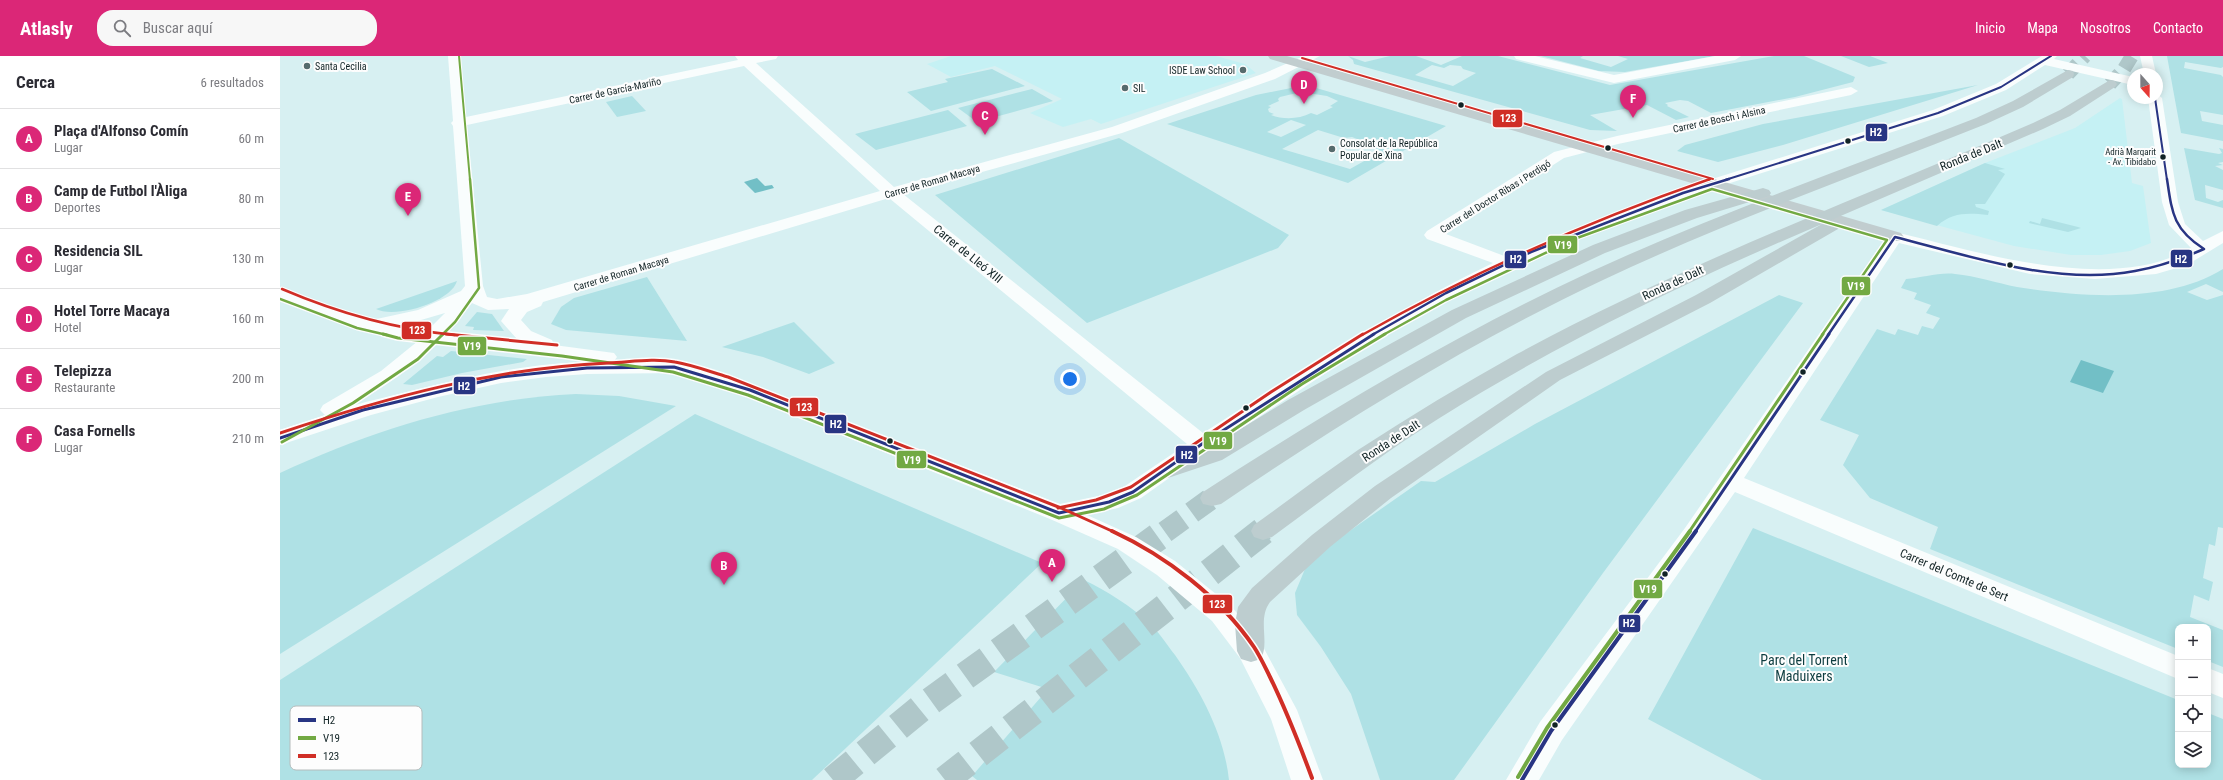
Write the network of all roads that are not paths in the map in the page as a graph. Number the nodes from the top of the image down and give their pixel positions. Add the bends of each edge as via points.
1 (454, 56) edge
2 (772, 56) edge
3 (1274, 56) edge
4 (1520, 56) edge
5 (1735, 56) edge
6 (2146, 56) edge
7 (2048, 58) edge
8 (744, 59) edge
9 (1307, 60) edge
10 (2149, 68) edge
11 (2068, 74) tunnel mouth
12 (2127, 79) edge
13 (2110, 84) tunnel mouth
14 (1851, 91) dead end
15 (2156, 104) edge
16 (458, 123) junction
17 (1587, 147) junction
18 (1885, 158) junction
19 (1917, 177) junction
20 (1712, 184) junction
21 (892, 192) junction
22 (2223, 236) edge
23 (1895, 237) junction
24 (2204, 249) junction
25 (1508, 263) junction
26 (471, 290) junction
27 (560, 291) junction
28 (280, 294) edge
29 (364, 325) junction
30 (434, 338) junction
31 (563, 351) junction
32 (674, 367) junction
33 (281, 437) edge
34 (1202, 444) junction
35 (1165, 471) junction
36 (1730, 481) junction
37 (1212, 498) tunnel mouth
38 (1059, 513) junction
39 (1263, 531) tunnel mouth
40 (1250, 651) junction
41 (2175, 667) edge
42 (2211, 681) edge
43 (2223, 686) edge
44 (1307, 780) edge
45 (1522, 780) edge

1 - 16 street
2 - 8 street, Carrer de García-Mariño
3 - 9 main road
4 - 5 street via 1614,79
6 - 10 street
7 - 12 street
7 - 20 street via 2001,87 1938,113
8 - 16 street, Carrer de García-Mariño
8 - 21 street, Carrer de Lleó XIII
9 - 17 main road
9 - 21 street, Carrer de Roman Macaya via 1117,130
11 - 18 highway via 2018,104
13 - 19 highway, Ronda de Dalt via 2065,113
14 - 17 street, Carrer de Bosch i Alsina
15 - 24 street via 2170,202 2177,225
16 - 26 street via 474,273
17 - 20 main road
17 - 25 street, Carrer del Doctor Ribas i Perdigó via 1560,155 1433,235
18 - 35 highway via 1691,214 1599,249 1459,314 1296,405 1214,455
18 - 37 highway via 1598,275 1456,347 1367,398
19 - 39 highway, Ronda de Dalt via 1690,274 1559,340 1468,390 1368,455
19 - 40 highway via 1703,299 1553,376 1383,492 1260,595 1252,607 1249,624
20 - 23 main road
20 - 25 street via 1608,220
21 - 27 street, Carrer de Roman Macaya
21 - 34 street, Carrer de Lleó XIII
22 - 24 street
23 - 24 street via 2030,269 2095,274 2150,270 2181,261
23 - 36 street
25 - 34 street via 1446,293 1357,344
26 - 27 street, Carrer de Roman Macaya via 482,303 488,305 513,303
26 - 29 street via 450,305 430,313
26 - 30 street
27 - 31 street, Carrer de Roman Macaya via 520,308 511,321 524,335
28 - 29 street
29 - 30 street
30 - 31 street
30 - 33 street via 382,379
31 - 32 street
32 - 33 street via 587,368 501,377 363,410
32 - 38 street via 750,390
34 - 35 street
35 - 38 street via 1133,492 1109,502
36 - 41 street, Carrer del Comte de Sert
36 - 45 street via 1551,731
38 - 40 street via 1127,543 1166,568 1222,614
40 - 44 street via 1286,719
42 - 43 street

